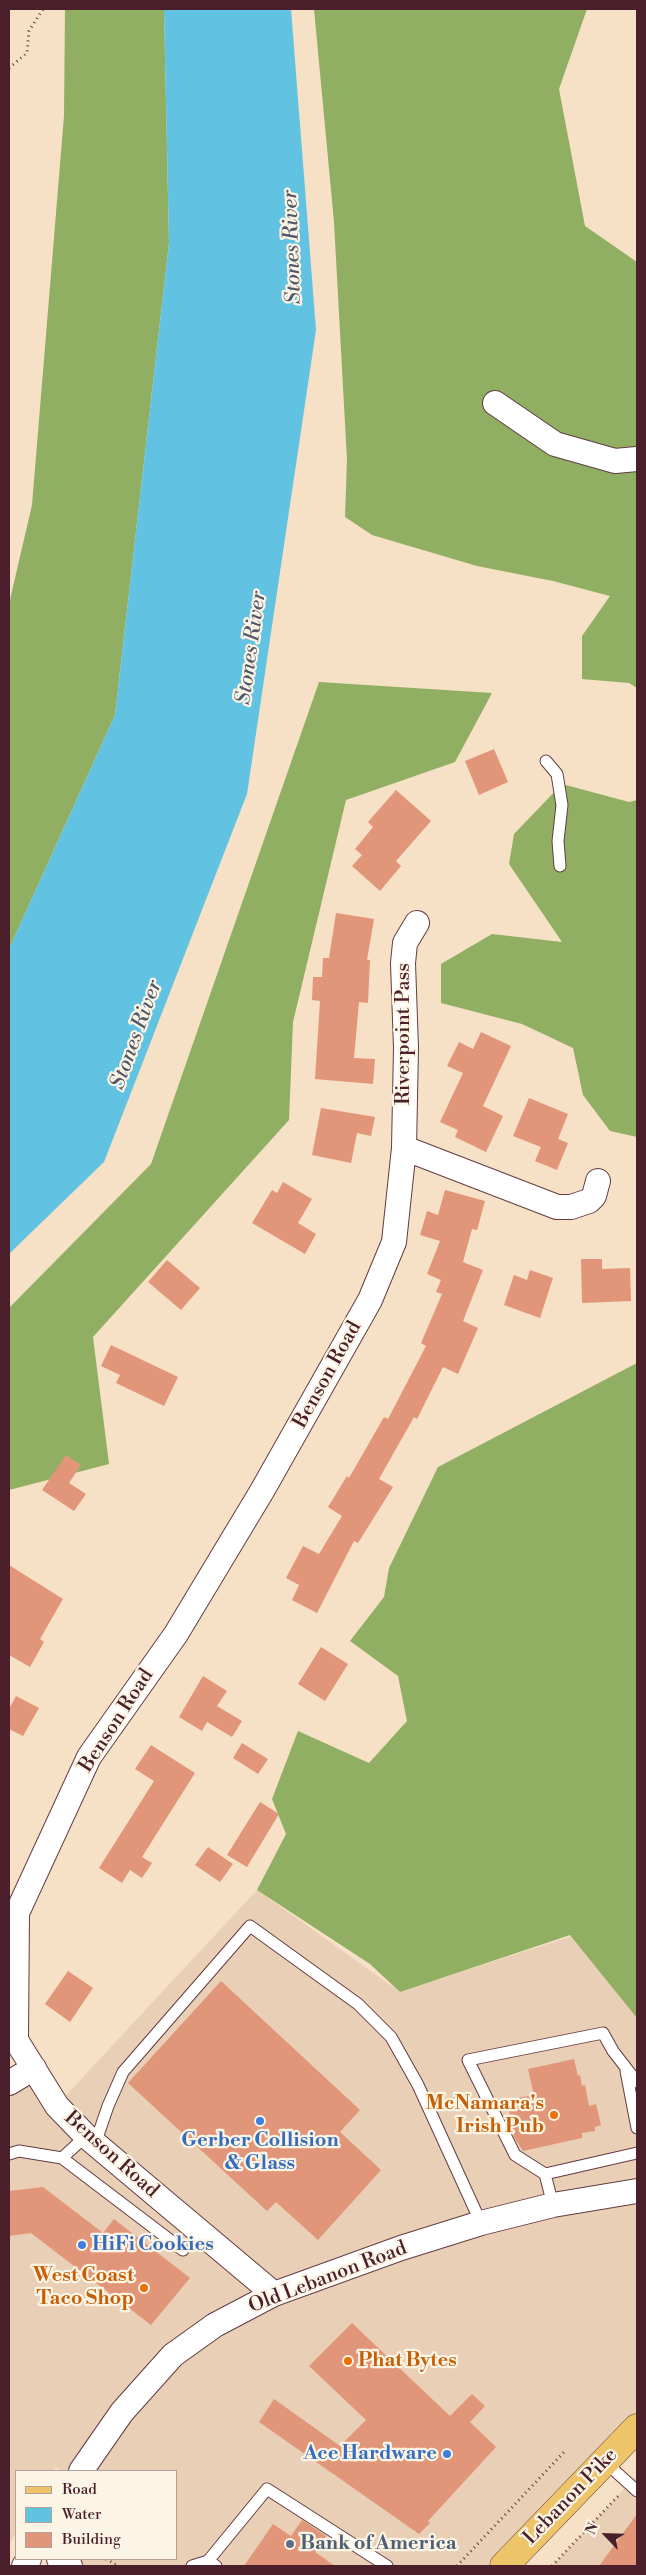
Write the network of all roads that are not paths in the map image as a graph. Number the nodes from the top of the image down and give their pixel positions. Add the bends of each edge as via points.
1 (495, 403) dead end
2 (637, 459) edge
3 (546, 761) dead end
4 (560, 866) dead end
5 (417, 923) dead end
6 (404, 1148) junction
7 (598, 1181) dead end
8 (13, 2036) edge
9 (34, 2068) junction
10 (625, 2069) junction
11 (637, 2082) edge
12 (9, 2083) edge
13 (637, 2128) edge
14 (91, 2140) junction
15 (637, 2153) edge
16 (9, 2154) edge
17 (62, 2158) junction
18 (545, 2174) junction
19 (637, 2191) edge
20 (552, 2205) junction
21 (481, 2222) junction
22 (183, 2250) dead end
23 (274, 2294) junction
24 (637, 2428) edge
25 (605, 2462) junction
26 (82, 2470) edge
27 (633, 2488) edge
28 (212, 2564) edge
29 (192, 2566) edge
30 (387, 2566) edge
31 (504, 2566) edge

1 - 2 street via 555,444 615,461
3 - 4 lane via 557,774 562,805 558,840
5 - 6 street, Riverpoint Pass via 406,944 403,963 406,1048
6 - 7 street via 557,1207 571,1207 589,1201 594,1196
6 - 8 street, Benson Road via 394,1242 370,1300 262,1491 176,1634 89,1757 17,1913
8 - 9 street, Benson Road
9 - 12 street
9 - 14 street, Benson Road via 57,2106
10 - 11 lane
10 - 13 lane
10 - 18 lane via 603,2033 468,2060 515,2155
14 - 17 lane
14 - 21 lane via 123,2072 250,1926 358,2004 391,2037 418,2085
14 - 23 street, Benson Road
15 - 18 lane
16 - 17 lane via 19,2151
17 - 22 lane
18 - 20 lane
19 - 20 street, Old Lebanon Road
20 - 21 street, Old Lebanon Road
21 - 23 street, Old Lebanon Road
23 - 26 street, Old Lebanon Road via 214,2325 173,2355 122,2412
24 - 25 main road, Lebanon Pike
25 - 27 lane
25 - 31 main road, Lebanon Pike
28 - 29 lane
28 - 30 lane via 267,2489

